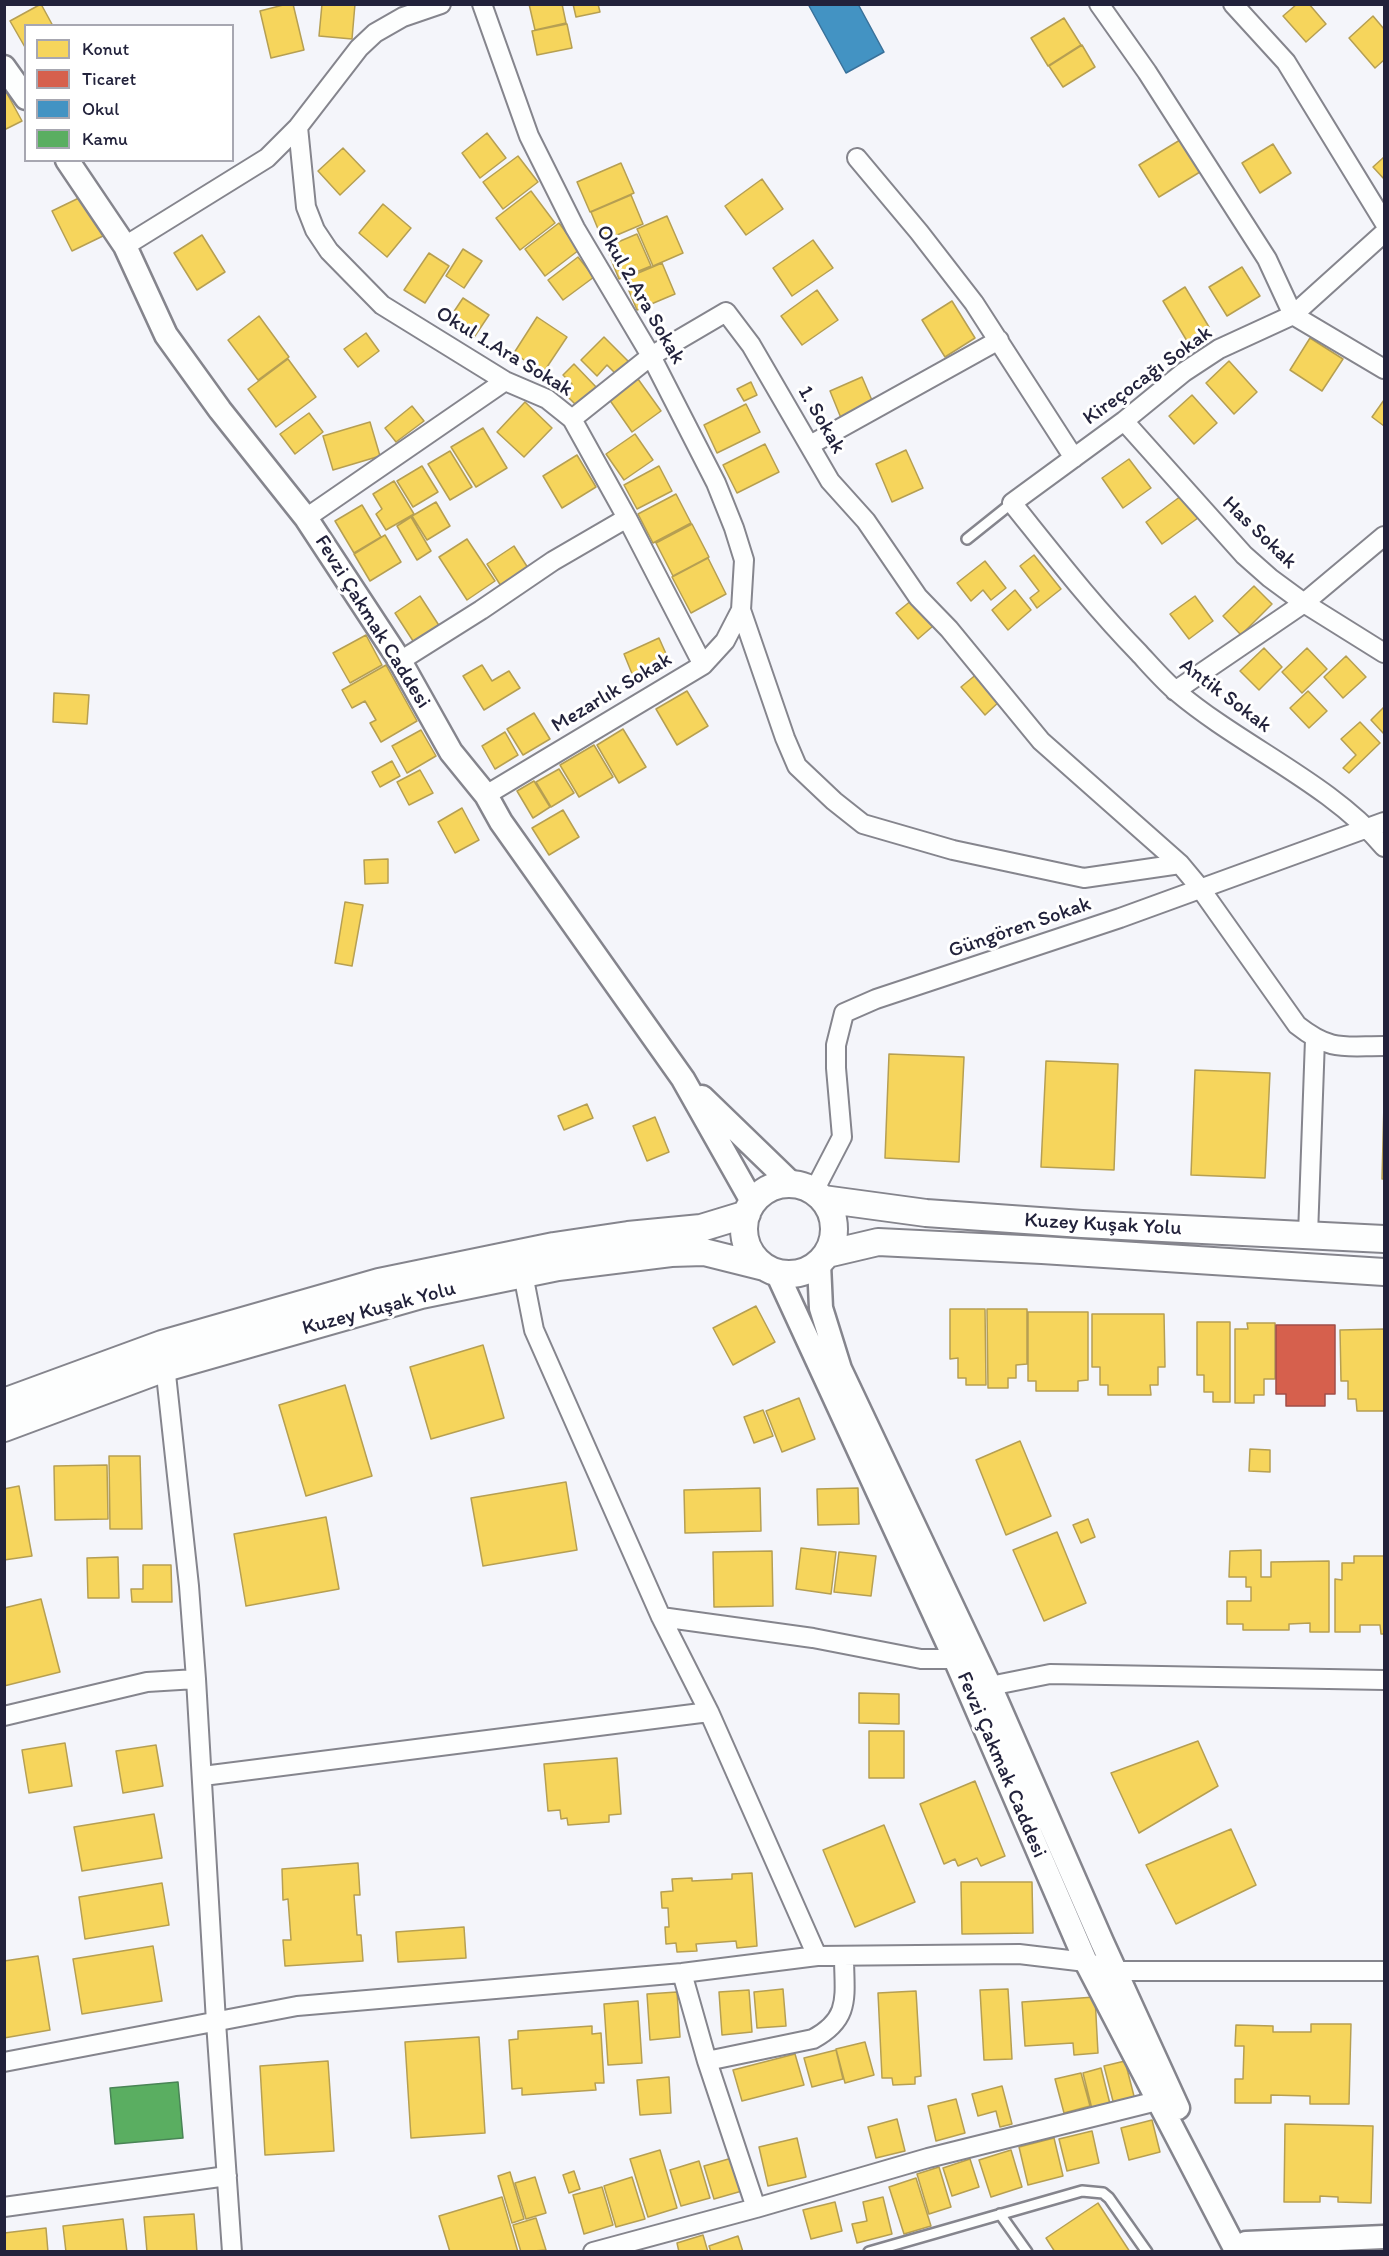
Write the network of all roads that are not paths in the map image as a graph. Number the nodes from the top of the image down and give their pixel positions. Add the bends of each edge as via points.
1 (441, 4) edge
2 (482, 4) edge
3 (1100, 4) edge
4 (1233, 4) edge
5 (4, 67) edge
6 (24, 95) edge
7 (298, 127) junction
8 (857, 158) dead end
9 (69, 162) edge
10 (1384, 222) edge
11 (1384, 233) edge
12 (125, 246) junction
13 (1293, 315) junction
14 (999, 340) junction
15 (651, 356) junction
16 (1384, 369) edge
17 (505, 381) junction
18 (572, 419) junction
19 (1124, 421) junction
20 (810, 445) junction
21 (1074, 458) junction
22 (1012, 503) junction
23 (306, 518) junction
24 (627, 518) junction
25 (1384, 536) edge
26 (967, 539) dead end
27 (1304, 603) junction
28 (741, 610) junction
29 (1384, 653) edge
30 (400, 661) junction
31 (703, 665) junction
32 (1176, 691) junction
33 (486, 795) junction
34 (1376, 825) edge
35 (1384, 847) edge
36 (1180, 864) junction
37 (1200, 888) junction
38 (1315, 1039) junction
39 (1384, 1046) edge
40 (684, 1079) junction
41 (810, 1191) junction
42 (750, 1209) junction
43 (1308, 1235) junction
44 (1384, 1239) edge
45 (823, 1259) junction
46 (770, 1270) junction
47 (1384, 1272) edge
48 (523, 1274) junction
49 (164, 1356) junction
50 (4, 1402) edge
51 (4, 1428) edge
52 (661, 1617) junction
53 (955, 1659) junction
54 (196, 1679) junction
55 (1384, 1680) edge
56 (990, 1686) junction
57 (709, 1712) junction
58 (4, 1716) edge
59 (203, 1776) junction
60 (817, 1956) junction
61 (844, 1956) junction
62 (1086, 1962) junction
63 (1116, 1971) junction
64 (1384, 1971) edge
65 (682, 1973) junction
66 (216, 2022) junction
67 (707, 2061) junction
68 (4, 2062) edge
69 (1166, 2099) junction
70 (227, 2176) junction
71 (4, 2207) edge
72 (756, 2208) junction
73 (1000, 2214) junction
74 (1384, 2237) edge
75 (886, 2249) edge
76 (1244, 2249) edge
77 (232, 2252) edge
78 (593, 2252) edge
79 (869, 2252) edge
80 (1027, 2252) edge
81 (1147, 2252) edge

1 - 7 street via 375,33
2 - 15 street, Okul 2.Ara Sokak via 529,136 575,228
3 - 13 street via 1267,259
4 - 10 street via 1286,62
5 - 6 street
7 - 12 street via 267,158
7 - 17 street, Okul 1.Ara Sokak via 306,207 329,251 382,305
8 - 14 street via 953,275
9 - 12 street, Fevzi Çakmak Caddesi
11 - 13 street, Kireçocağı Sokak
12 - 23 street, Fevzi Çakmak Caddesi via 166,335 220,411
13 - 16 street
13 - 19 street, Kireçocağı Sokak via 1219,349
14 - 20 street
14 - 21 street
15 - 18 street
15 - 20 street, 1. Sokak via 726,312 751,345
15 - 28 street, Okul 2.Ara Sokak via 716,483 734,528 744,560
17 - 18 street, Okul 1.Ara Sokak via 547,399
17 - 23 street
18 - 24 street, Okul 1.Ara Sokak
19 - 21 street, Kireçocağı Sokak
19 - 27 street, Has Sokak via 1244,555
20 - 36 street, 1. Sokak via 830,481 883,545 918,597 949,628 1041,741
21 - 22 street, Kireçocağı Sokak
22 - 26 lane, Kireçocağı Sokak
22 - 32 street, Antik Sokak via 1094,604
23 - 30 street, Fevzi Çakmak Caddesi
24 - 30 street via 552,561
24 - 31 street, Okul 1.Ara Sokak
25 - 27 street
27 - 29 street, Has Sokak
27 - 32 street
28 - 31 street, Mezarlık Sokak via 725,641
28 - 36 street via 797,766 863,824 954,850 1084,878
30 - 33 street, Fevzi Çakmak Caddesi via 451,752
31 - 33 street, Mezarlık Sokak
32 - 34 street, Antik Sokak via 1233,734
33 - 40 street, Fevzi Çakmak Caddesi via 501,822
34 - 35 street, Antik Sokak
34 - 37 street, Güngören Sokak
36 - 37 street, 1. Sokak
37 - 38 street, 1. Sokak via 1297,1025
37 - 41 street, Güngören Sokak via 844,1013 836,1045 842,1137
38 - 39 street via 1332,1046
38 - 43 street
40 - 41 street
40 - 42 street
41 - 42 main road via 770,1188
41 - 43 main road, Kuzey Kuşak Yolu via 938,1214
41 - 45 main road via 833,1216 834,1236
42 - 46 main road via 744,1229 747,1244 754,1257
42 - 49 main road, Kuzey Kuşak Yolu via 701,1228 554,1246 379,1282
43 - 44 main road, Kuzey Kuşak Yolu
45 - 46 main road via 806,1271 791,1275
45 - 47 main road, Kuzey Kuşak Yolu via 878,1242
45 - 56 street via 821,1308 840,1369
46 - 48 main road, Kuzey Kuşak Yolu via 704,1252 558,1266
46 - 53 street, Fevzi Çakmak Caddesi
48 - 49 main road, Kuzey Kuşak Yolu
48 - 52 street via 534,1330
49 - 50 main road, Kuzey Kuşak Yolu
49 - 51 main road, Kuzey Kuşak Yolu
49 - 54 street
52 - 53 street via 813,1638 921,1659
52 - 57 street
53 - 62 street, Fevzi Çakmak Caddesi
54 - 58 street via 147,1682
54 - 59 street
55 - 56 street via 1050,1674
56 - 63 street
57 - 59 street
57 - 60 street
59 - 66 street
60 - 61 street
60 - 65 street
61 - 62 street via 1019,1954
61 - 67 street via 844,2002 839,2020 826,2032
62 - 63 street
62 - 69 street, Fevzi Çakmak Caddesi
63 - 64 street
63 - 69 street
65 - 66 street via 297,2006
65 - 67 street
66 - 68 street
66 - 70 street
67 - 72 street
69 - 72 street via 928,2158
69 - 76 street, Fevzi Çakmak Caddesi
70 - 71 street
70 - 77 street
72 - 78 street
73 - 75 lane
73 - 80 lane
73 - 81 lane via 1082,2191 1103,2193
74 - 76 street
75 - 79 lane

